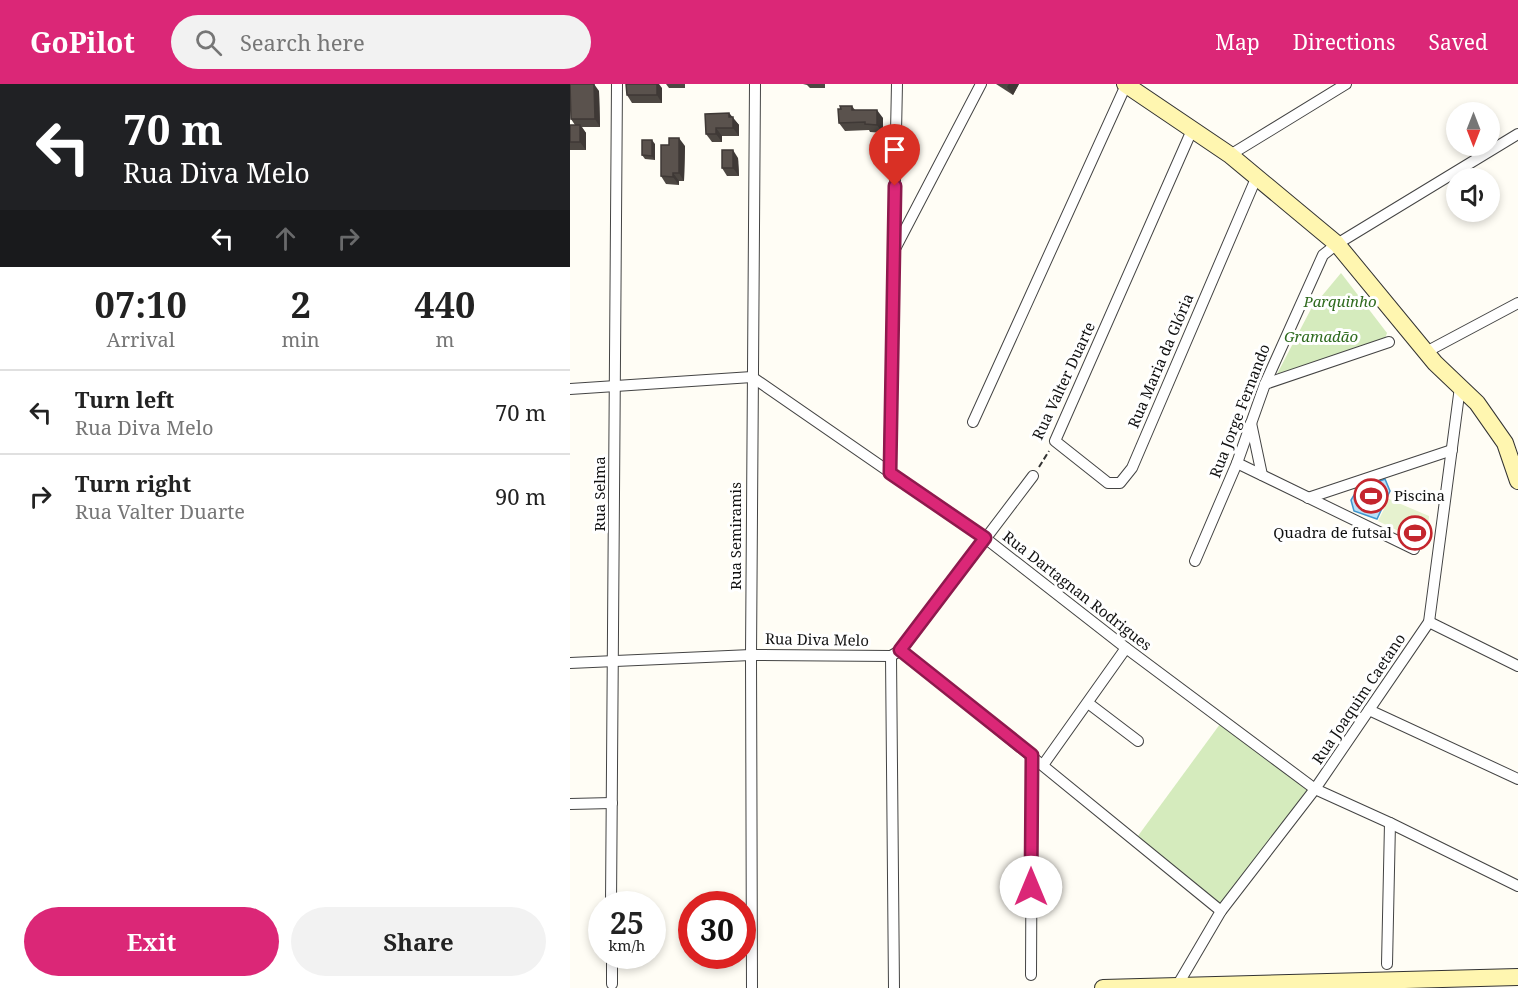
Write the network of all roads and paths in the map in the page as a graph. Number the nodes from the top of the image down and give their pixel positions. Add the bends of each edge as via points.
1 (617, 84) edge
2 (755, 84) edge
3 (897, 84) edge
4 (981, 84) edge
5 (1125, 84) edge
6 (1346, 84) edge
7 (1192, 130) junction
8 (1518, 134) edge
9 (1230, 155) junction
10 (1257, 176) junction
11 (1337, 244) junction
12 (895, 250) junction
13 (1518, 303) edge
14 (1389, 342) dead end
15 (1426, 352) junction
16 (752, 376) junction
17 (1264, 384) junction
18 (615, 385) junction
19 (1460, 387) junction
20 (570, 389) edge
21 (973, 422) dead end
22 (1251, 423) junction
23 (1055, 441) junction
24 (1452, 450) junction
25 (1237, 463) junction
26 (890, 473) junction
27 (1262, 475) junction
28 (1032, 476) joint
29 (1518, 481) edge
30 (1308, 498) junction
31 (985, 538) junction
32 (1414, 549) dead end
33 (1195, 561) dead end
34 (1429, 622) junction
35 (1126, 648) junction
36 (896, 653) junction
37 (751, 655) junction
38 (614, 660) junction
39 (570, 663) edge
40 (1518, 666) edge
41 (1088, 703) junction
42 (1369, 710) junction
43 (1138, 741) dead end
44 (1032, 755) junction
45 (1043, 765) junction
46 (1518, 779) edge
47 (1315, 789) junction
48 (612, 803) junction
49 (570, 804) edge
50 (1390, 823) junction
51 (1518, 886) edge
52 (611, 891) edge
53 (1221, 911) junction
54 (1387, 964) dead end
55 (612, 969) edge
56 (1031, 975) dead end
57 (1518, 977) edge
58 (612, 984) dead end
59 (1177, 986) junction
60 (752, 988) edge
61 (894, 988) edge
62 (1102, 988) edge

1 - 18 street, Rua Selma
2 - 16 street, Rua Semiramis
3 - 12 street
4 - 12 street
5 - 7 street
5 - 21 street
6 - 9 street
7 - 9 street
7 - 23 street, Rua Valter Duarte
8 - 11 street, Rua Jorge Fernando
9 - 10 street
10 - 11 street
10 - 23 street, Rua Maria da Glória via 1126,477 1120,483 1108,483
11 - 15 street
11 - 17 street, Rua Jorge Fernando via 1323,255
12 - 26 street
13 - 15 street
14 - 17 street
15 - 19 street
16 - 18 street
16 - 26 street, Rua Dartagnan Rodrigues
16 - 37 street, Rua Semiramis
17 - 22 street, Rua Jorge Fernando
18 - 20 street
18 - 38 street, Rua Selma
19 - 24 street, Rua Joaquim Caetano
19 - 29 street via 1477,403 1505,443
22 - 25 street, Rua Jorge Fernando
22 - 27 street
23 - 28 path, Rua Valter Duarte
24 - 30 street
24 - 34 street, Rua Joaquim Caetano
25 - 27 street
25 - 33 street, Rua Jorge Fernando
26 - 31 street, Rua Dartagnan Rodrigues
27 - 30 street
28 - 31 street
30 - 32 street
31 - 35 street, Rua Dartagnan Rodrigues
31 - 36 street
34 - 40 street
34 - 42 street, Rua Joaquim Caetano
35 - 41 street
35 - 47 street, Rua Dartagnan Rodrigues
36 - 37 street, Rua Diva Melo
36 - 44 street
36 - 61 street
37 - 38 street, Rua Diva Melo
37 - 60 street, Rua Semiramis
38 - 39 street, Rua Diva Melo
38 - 48 street, Rua Selma
41 - 43 street
41 - 45 street
42 - 46 street
42 - 47 street, Rua Joaquim Caetano
44 - 45 street
44 - 56 street
45 - 53 street
47 - 50 street, Rua Dartagnan Rodrigues
47 - 53 street, Rua Joaquim Caetano
48 - 49 street
48 - 52 street, Rua Selma
50 - 51 street, Rua Dartagnan Rodrigues
50 - 54 street
53 - 59 street, Rua Joaquim Caetano
55 - 58 street
57 - 59 street
59 - 62 street

